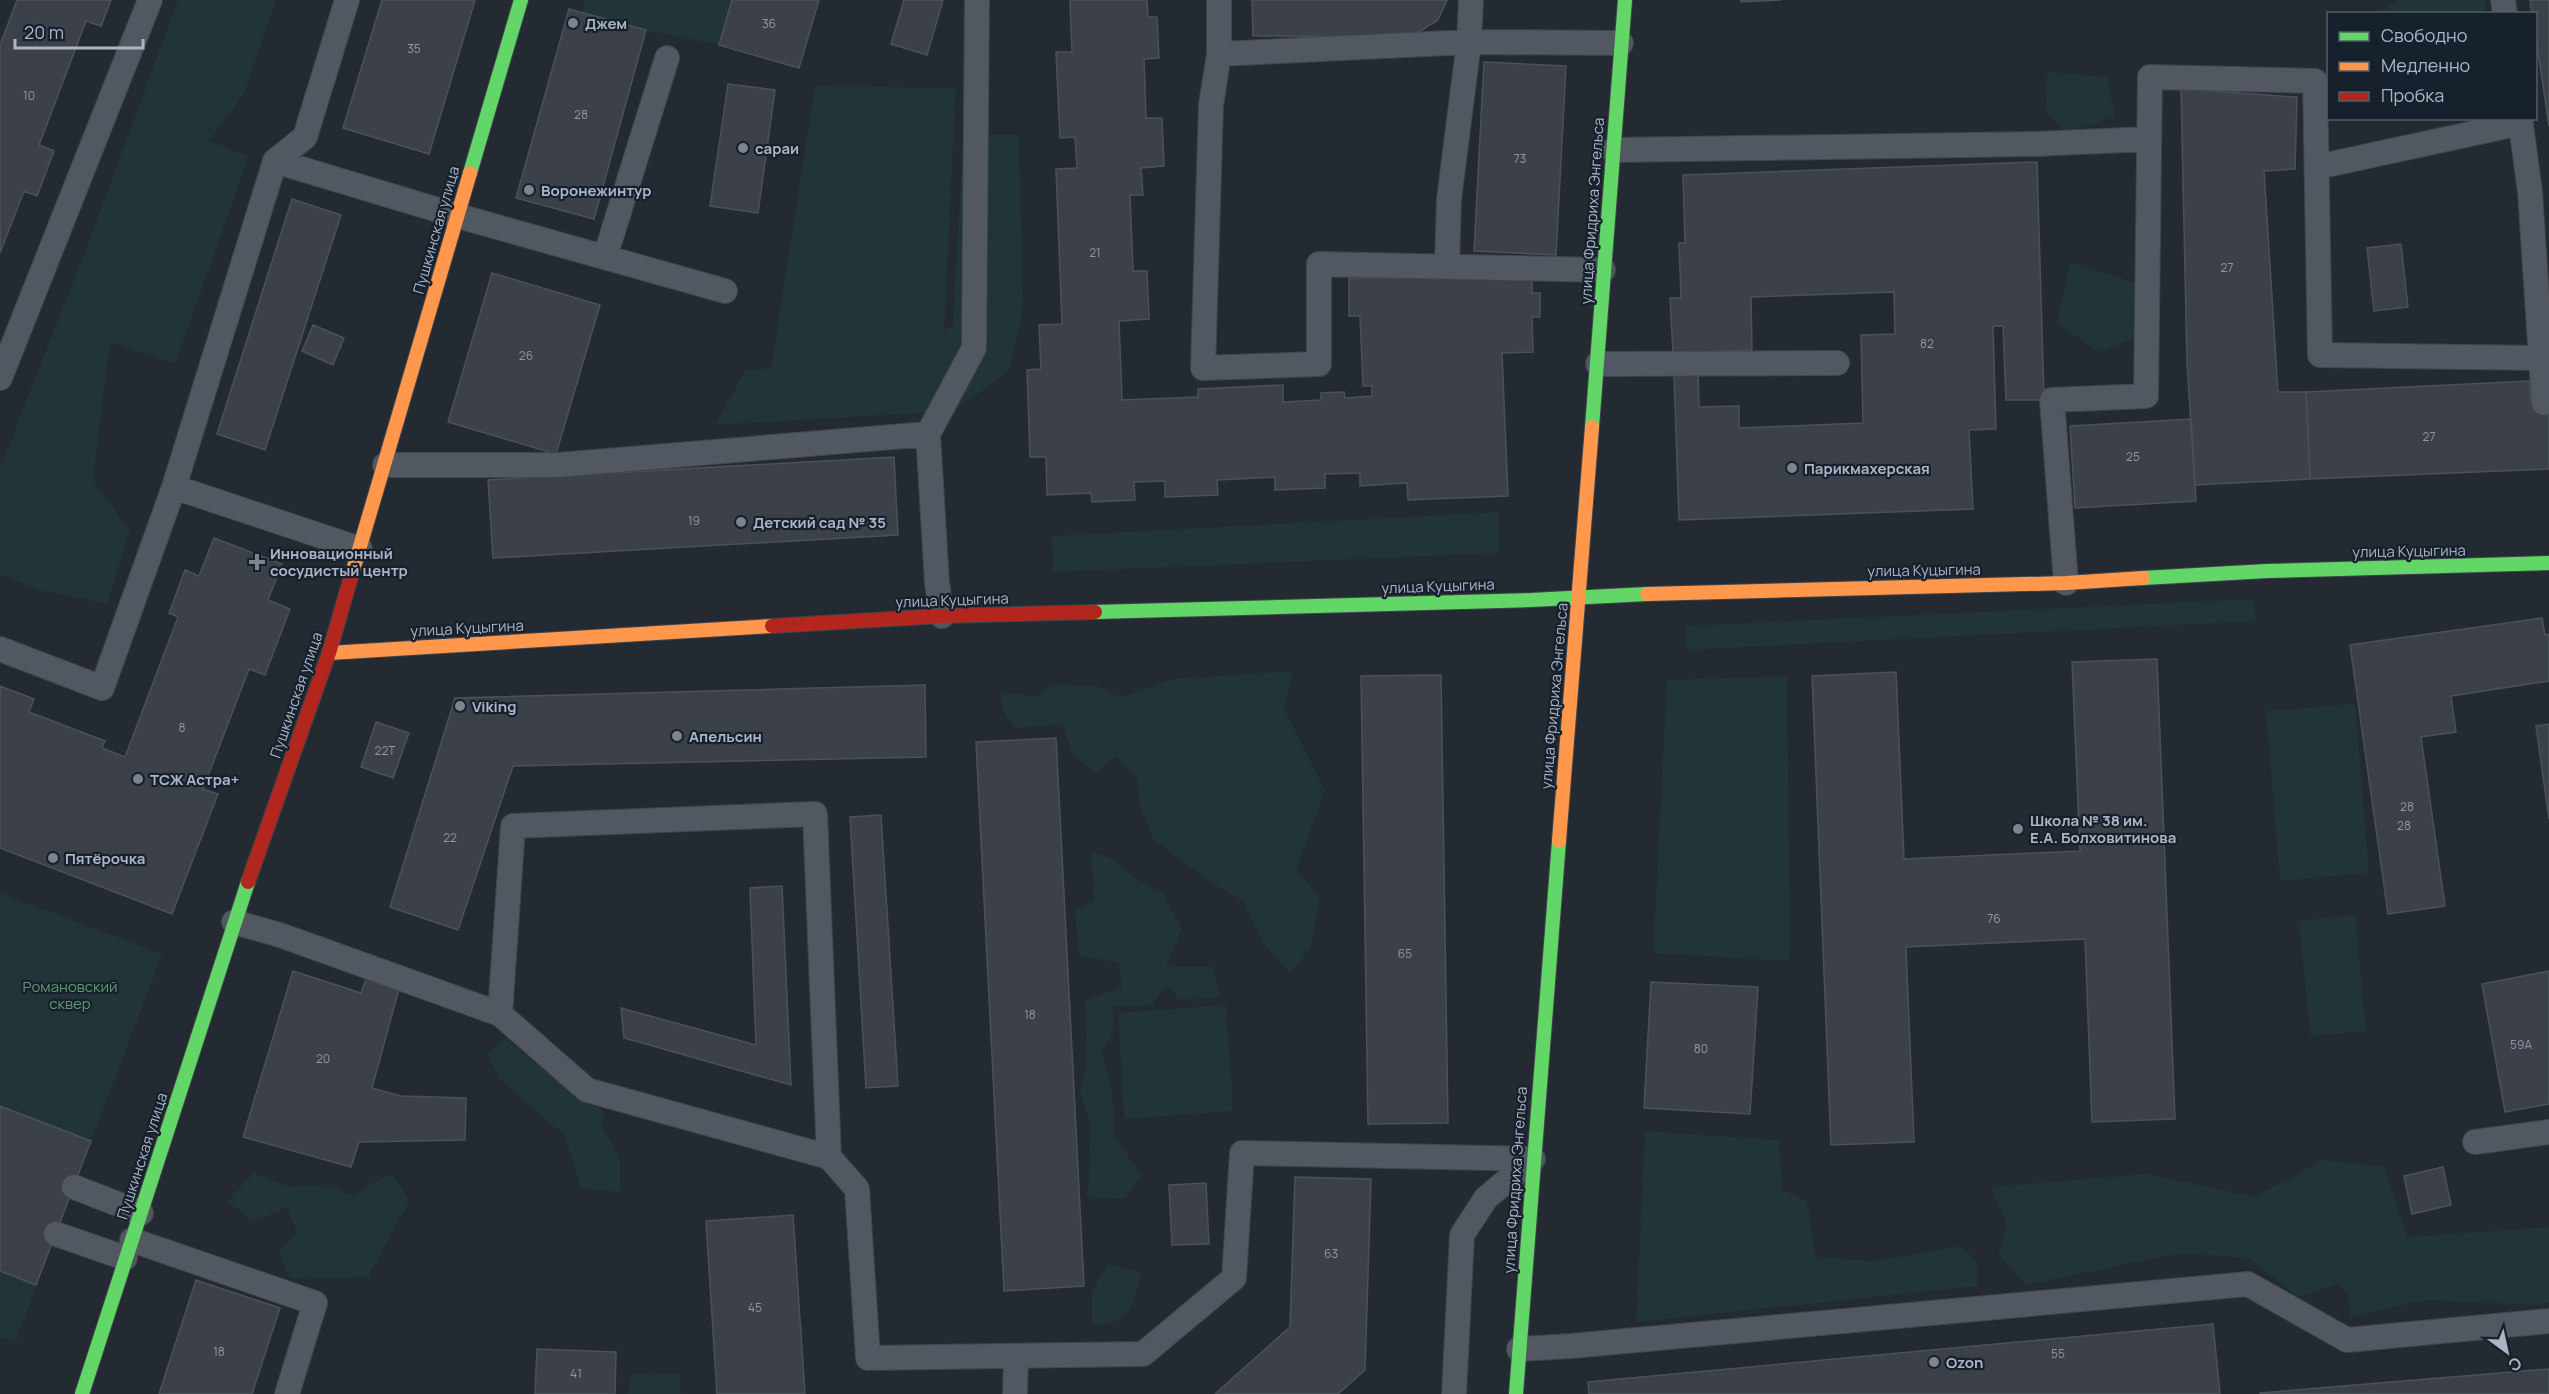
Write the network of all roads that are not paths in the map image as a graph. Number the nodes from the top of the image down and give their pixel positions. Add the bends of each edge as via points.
1 (150, 0) edge
2 (347, 0) edge
3 (521, 0) edge
4 (978, 0) edge
5 (1219, 0) edge
6 (1471, 0) edge
7 (1624, 0) edge
8 (1469, 42) junction
9 (1621, 43) junction
10 (1220, 54) junction
11 (667, 58) dead end
12 (2520, 121) edge
13 (2149, 139) junction
14 (1613, 150) junction
15 (275, 161) junction
16 (2317, 167) junction
17 (2539, 191) edge
18 (458, 216) junction
19 (605, 257) junction
20 (1447, 265) junction
21 (1604, 270) junction
22 (725, 291) dead end
23 (2540, 358) junction
24 (1837, 363) dead end
25 (1598, 364) junction
26 (0, 378) edge
27 (2544, 403) dead end
28 (928, 434) junction
29 (385, 465) junction
30 (174, 487) junction
31 (360, 549) junction
32 (2549, 563) edge
33 (2066, 583) junction
34 (1578, 597) junction
35 (942, 616) junction
36 (0, 649) edge
37 (328, 653) junction
38 (234, 922) junction
39 (500, 1014) junction
40 (2549, 1132) edge
41 (2475, 1142) dead end
42 (829, 1157) junction
43 (1533, 1159) junction
44 (74, 1187) dead end
45 (141, 1213) junction
46 (56, 1234) dead end
47 (128, 1249) junction
48 (2549, 1322) edge
49 (1519, 1349) junction
50 (1016, 1356) junction
51 (82, 1394) edge
52 (287, 1394) edge
53 (1015, 1394) edge
54 (1454, 1394) edge
55 (1516, 1394) edge

1 - 26 lane
2 - 15 lane via 305,137
3 - 18 street, Пушкинская улица
4 - 28 lane via 974,348
5 - 10 lane
6 - 8 lane
7 - 9 street, улица Фридриха Энгельса
8 - 9 lane
8 - 10 lane
8 - 20 lane via 1449,199
9 - 14 street, улица Фридриха Энгельса
10 - 20 lane via 1211,105 1203,368 1319,364 1319,264
11 - 19 lane
12 - 16 lane
12 - 17 lane
13 - 14 lane
13 - 16 lane via 2150,77 2315,81
13 - 33 lane via 2146,396 2052,400
14 - 21 street, улица Фридриха Энгельса
15 - 18 lane
15 - 30 lane
16 - 23 lane via 2320,355
17 - 23 lane
18 - 19 lane
18 - 29 street, Пушкинская улица
19 - 22 lane
20 - 21 lane
21 - 25 street, улица Фридриха Энгельса
23 - 27 lane
24 - 25 lane
25 - 34 street, улица Фридриха Энгельса
28 - 29 lane via 558,465
28 - 35 lane
29 - 31 street, Пушкинская улица
30 - 31 lane
30 - 36 lane via 102,688
31 - 37 street, Пушкинская улица
32 - 33 street, улица Куцыгина via 2266,571
33 - 34 street, улица Куцыгина
34 - 35 street, улица Куцыгина
34 - 43 street, улица Фридриха Энгельса
35 - 37 street, улица Куцыгина
37 - 38 street, Пушкинская улица
38 - 39 lane
38 - 45 street, Пушкинская улица
39 - 42 lane via 587,1090
39 - 42 lane via 513,825 815,814
40 - 41 lane
42 - 50 lane via 857,1189 868,1358
43 - 49 street, улица Фридриха Энгельса
43 - 50 lane via 1242,1153 1234,1278 1143,1354
43 - 54 lane via 1486,1198 1462,1234
44 - 45 lane
45 - 47 street, Пушкинская улица
46 - 47 lane
47 - 51 street, Пушкинская улица
47 - 52 lane via 315,1303
48 - 49 lane via 2347,1340 2248,1284
49 - 55 street, улица Фридриха Энгельса
50 - 53 lane

